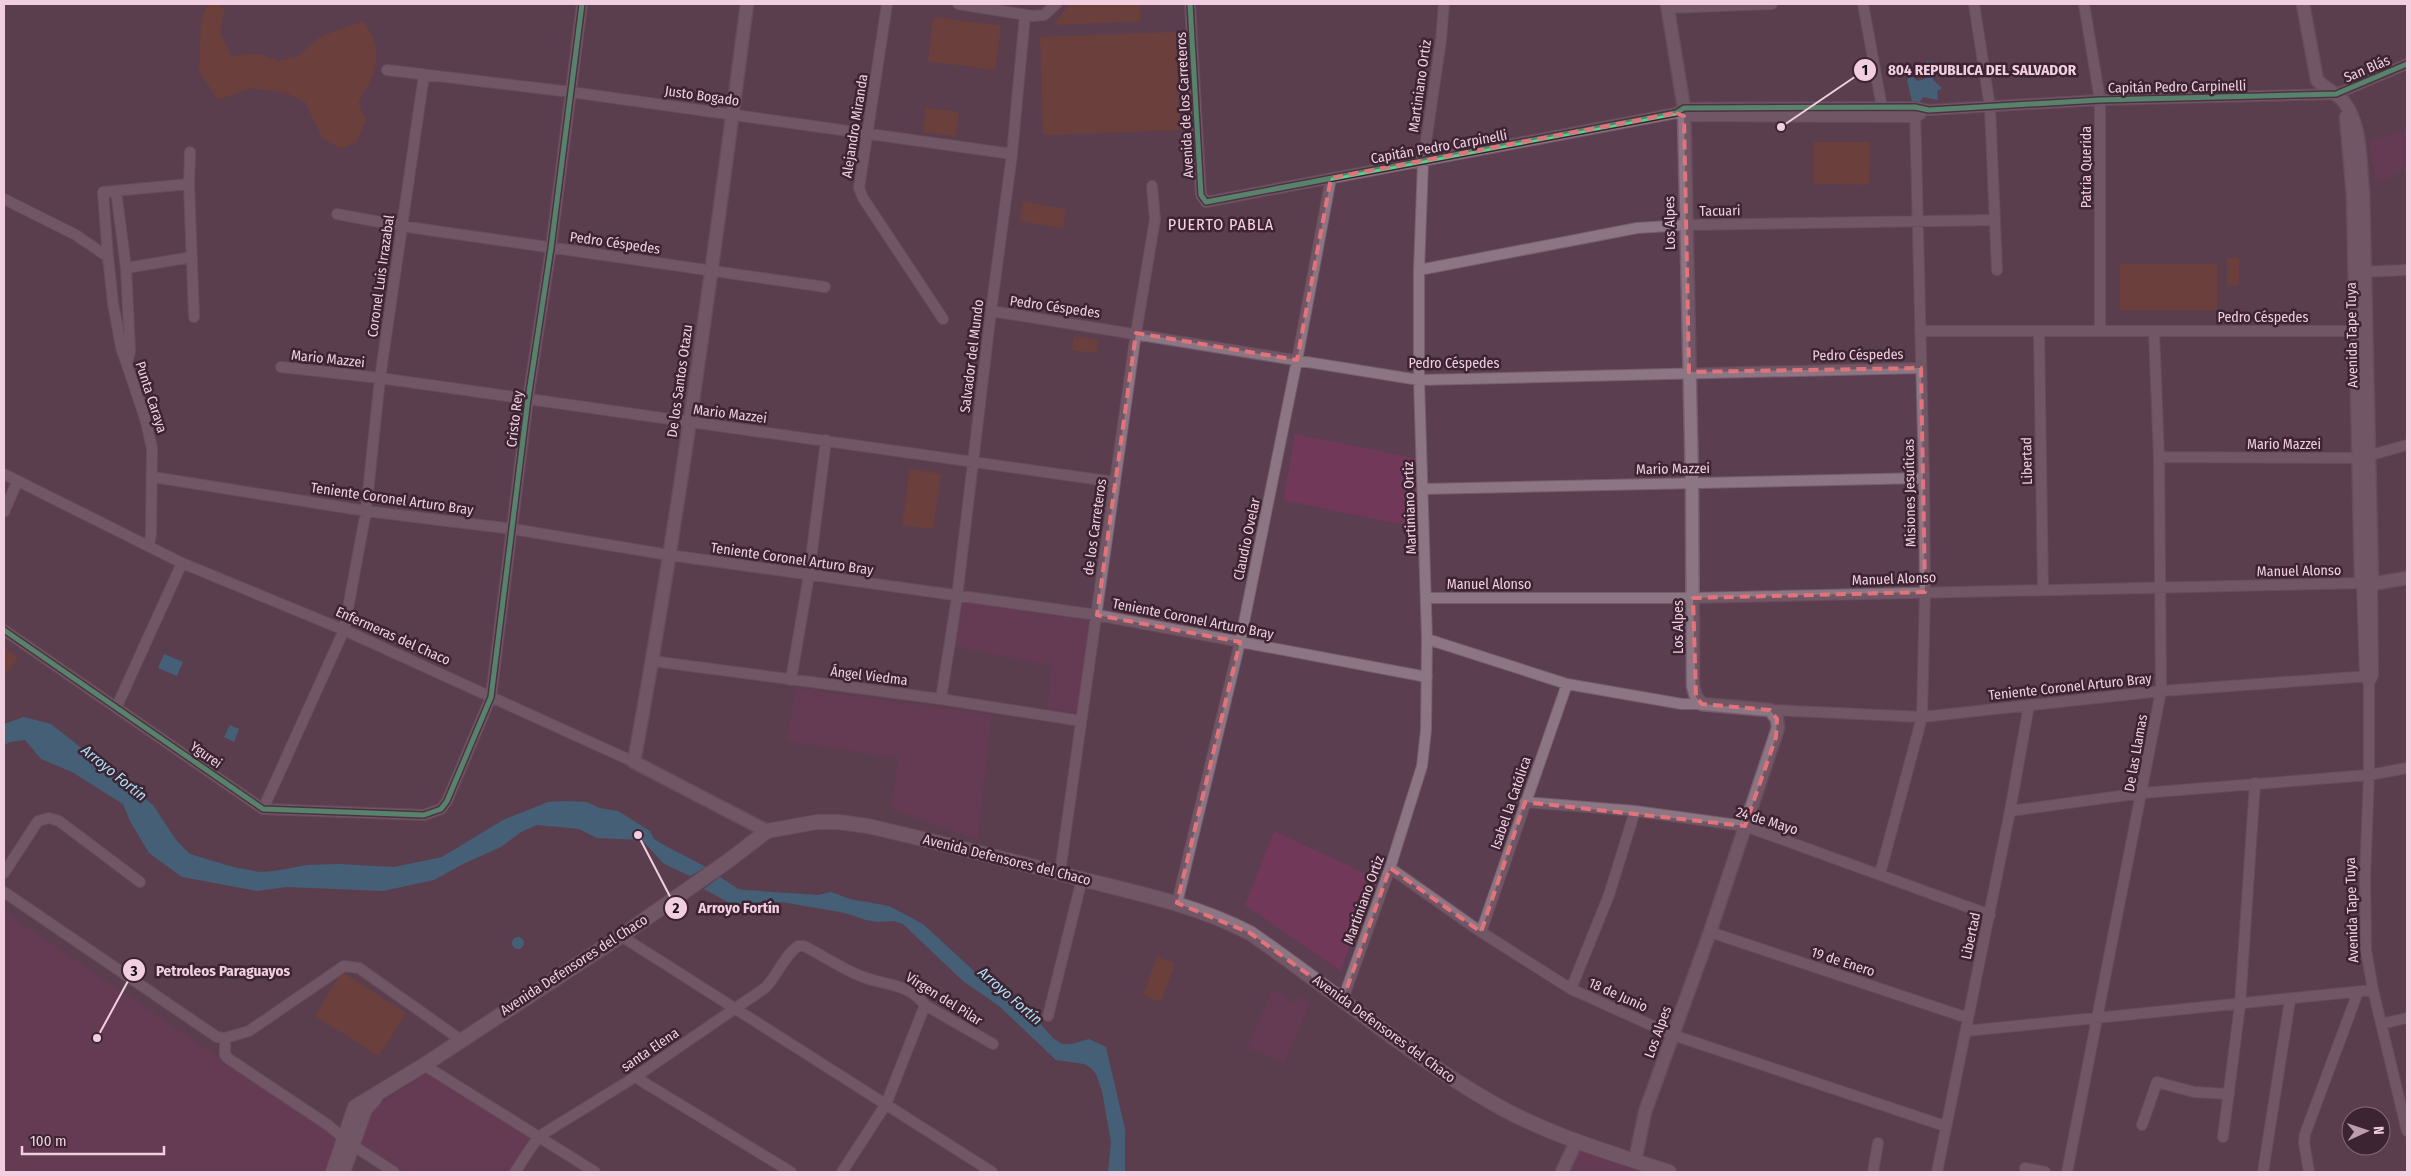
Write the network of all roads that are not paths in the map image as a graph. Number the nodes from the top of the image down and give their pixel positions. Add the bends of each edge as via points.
1 (582, 4) edge
2 (747, 4) edge
3 (887, 4) edge
4 (958, 4) edge
5 (1056, 4) edge
6 (1190, 4) edge
7 (1444, 4) edge
8 (1772, 4) edge
9 (1863, 4) edge
10 (1974, 4) edge
11 (2084, 4) edge
12 (2303, 4) edge
13 (1667, 6) edge
14 (1025, 15) junction
15 (2407, 64) edge
16 (387, 70) dead end
17 (424, 75) junction
18 (571, 92) junction
19 (2340, 98) junction
20 (2100, 100) junction
21 (1990, 107) junction
22 (1883, 112) junction
23 (1915, 112) junction
24 (1681, 113) junction
25 (732, 114) junction
26 (868, 132) junction
27 (190, 152) dead end
28 (1012, 154) junction
29 (1423, 162) junction
30 (1331, 178) junction
31 (188, 184) junction
32 (1152, 186) dead end
33 (116, 191) junction
34 (4, 199) edge
35 (1206, 202) joint
36 (337, 214) dead end
37 (1994, 220) junction
38 (1917, 222) junction
39 (1685, 225) junction
40 (401, 226) junction
41 (551, 248) junction
42 (108, 257) junction
43 (192, 257) junction
44 (126, 268) junction
45 (710, 269) junction
46 (1419, 270) junction
47 (1996, 270) dead end
48 (2407, 270) edge
49 (2360, 272) junction
50 (825, 287) dead end
51 (991, 311) junction
52 (194, 317) dead end
53 (943, 319) dead end
54 (1920, 330) junction
55 (2100, 331) junction
56 (2154, 331) junction
57 (2361, 331) junction
58 (2039, 332) junction
59 (1136, 333) junction
60 (1297, 360) junction
61 (126, 364) junction
62 (281, 368) dead end
63 (1921, 368) junction
64 (1689, 372) junction
65 (380, 378) junction
66 (1419, 380) junction
67 (528, 399) junction
68 (689, 422) junction
69 (826, 440) junction
70 (2407, 445) edge
71 (2159, 457) junction
72 (2364, 457) junction
73 (974, 462) junction
74 (4, 474) edge
75 (153, 477) junction
76 (1924, 478) junction
77 (18, 482) junction
78 (1115, 482) junction
79 (1692, 483) junction
80 (1423, 489) junction
81 (366, 511) junction
82 (4, 512) edge
83 (513, 529) junction
84 (149, 546) junction
85 (669, 555) junction
86 (182, 563) junction
87 (809, 575) junction
88 (2407, 578) edge
89 (2367, 584) junction
90 (2161, 588) junction
91 (2042, 589) junction
92 (1925, 592) junction
93 (957, 597) junction
94 (1426, 598) junction
95 (1693, 598) junction
96 (1097, 615) junction
97 (4, 630) edge
98 (344, 630) junction
99 (1427, 639) junction
100 (1240, 642) junction
101 (652, 661) junction
102 (1426, 677) junction
103 (2369, 678) junction
104 (791, 680) junction
105 (1567, 684) junction
106 (2161, 691) junction
107 (491, 697) junction
108 (941, 698) junction
109 (1702, 704) junction
110 (2029, 705) junction
111 (116, 706) junction
112 (1770, 710) junction
113 (1922, 716) junction
114 (1082, 721) junction
115 (634, 762) junction
116 (2407, 768) edge
117 (2369, 775) junction
118 (2255, 783) junction
119 (2142, 793) junction
120 (1525, 802) junction
121 (263, 809) junction
122 (1635, 811) junction
123 (2010, 811) junction
124 (1745, 826) junction
125 (767, 831) junction
126 (1390, 868) junction
127 (1060, 872) junction
128 (4, 873) edge
129 (1880, 874) junction
130 (1082, 879) junction
131 (140, 882) dead end
132 (4, 892) edge
133 (1177, 903) junction
134 (1990, 915) junction
135 (1481, 932) junction
136 (1710, 932) junction
137 (621, 936) junction
138 (798, 946) joint
139 (1571, 988) junction
140 (2372, 990) junction
141 (2358, 992) junction
142 (1343, 999) junction
143 (2290, 1000) junction
144 (2240, 1004) junction
145 (925, 1005) junction
146 (734, 1009) junction
147 (1048, 1016) dead end
148 (1968, 1018) junction
149 (2097, 1018) junction
150 (2407, 1018) edge
151 (2381, 1024) junction
152 (1966, 1031) junction
153 (1673, 1035) junction
154 (225, 1038) junction
155 (461, 1040) junction
156 (993, 1044) dead end
157 (424, 1065) junction
158 (635, 1077) junction
159 (382, 1090) junction
160 (2229, 1094) junction
161 (886, 1104) junction
162 (1945, 1126) junction
163 (2142, 1126) dead end
164 (2407, 1131) edge
165 (538, 1137) junction
166 (2223, 1137) dead end
167 (348, 1142) junction
168 (1576, 1142) junction
169 (1878, 1143) dead end
170 (1635, 1161) junction
171 (2025, 1168) dead end
172 (333, 1172) edge
173 (343, 1172) edge
174 (394, 1172) edge
175 (516, 1172) edge
176 (594, 1172) edge
177 (791, 1172) edge
178 (842, 1172) edge
179 (992, 1172) edge
180 (1562, 1172) edge
181 (1668, 1172) edge
182 (1873, 1172) edge
183 (1937, 1172) edge
184 (2045, 1172) edge
185 (2067, 1172) edge
186 (2263, 1172) edge
187 (2309, 1172) edge

1 - 18 street, Cristo Rey
2 - 25 street, De los Santos Otazu
3 - 26 street, Alejandro Miranda
4 - 14 street
5 - 14 street via 1044,15
6 - 35 street, Avenida de los Carreteros via 1201,195
7 - 29 street, Martiniano Ortiz
8 - 13 street
9 - 22 street
10 - 21 street
11 - 20 street, Patria Querida
12 - 19 street, Avenida Tape Tuya via 2317,80
13 - 24 street, Los Alpes
14 - 28 street, Salvador del Mundo
15 - 19 street, San Blás
16 - 17 street, Justo Bogado
17 - 18 street, Justo Bogado
17 - 40 street, Coronel Luis Irrazabal
18 - 25 street, Justo Bogado
18 - 41 street, Cristo Rey
19 - 20 street, Capitán Pedro Carpinelli
19 - 49 street, Avenida Tape Tuya via 2353,116 2357,140 2363,193
20 - 21 street, Capitán Pedro Carpinelli
20 - 55 street, Patria Querida
21 - 23 street, Capitán Pedro Carpinelli
21 - 37 street
22 - 23 street, Capitán Pedro Carpinelli
22 - 24 street, Capitán Pedro Carpinelli
23 - 38 street, Misiones Jesuíticas
24 - 29 street, Capitán Pedro Carpinelli
24 - 39 street, Los Alpes
25 - 26 street, Justo Bogado
25 - 45 street, De los Santos Otazu
26 - 28 street, Justo Bogado
26 - 53 street, Alejandro Miranda via 859,188
27 - 31 street
28 - 51 street, Salvador del Mundo
29 - 30 street, Capitán Pedro Carpinelli
29 - 46 street, Martiniano Ortiz
30 - 35 street, Capitán Pedro Carpinelli
30 - 60 street, Claudio Ovelar
31 - 33 street
31 - 43 street
32 - 59 street, de los Carreteros via 1155,219
33 - 42 street, Punta Caraya via 103,192
33 - 44 street
34 - 42 street via 76,235
36 - 40 street, Pedro Céspedes
37 - 38 street, Tacuari
37 - 47 street
38 - 39 street, Tacuari
38 - 54 street, Misiones Jesuíticas
39 - 46 street, Tacuari via 1637,228
39 - 64 street, Los Alpes
40 - 41 street, Pedro Céspedes
40 - 65 street, Coronel Luis Irrazabal
41 - 45 street, Pedro Céspedes
41 - 67 street, Cristo Rey
42 - 61 street, Punta Caraya via 112,303
43 - 44 street
43 - 52 street
44 - 61 street via 130,350
45 - 50 street, Pedro Céspedes
45 - 68 street, De los Santos Otazu
46 - 66 street, Martiniano Ortiz
48 - 49 street
49 - 57 street, Avenida Tape Tuya
51 - 59 street, Pedro Céspedes
51 - 73 street, Salvador del Mundo
54 - 58 street, Pedro Céspedes
54 - 63 street, Misiones Jesuíticas
55 - 56 street, Pedro Céspedes
55 - 58 street, Pedro Céspedes
56 - 57 street, Pedro Céspedes
56 - 71 street, De las Llamas
57 - 72 street, Avenida Tape Tuya
58 - 91 street, Libertad
59 - 60 street, Pedro Céspedes
59 - 78 street, de los Carreteros
60 - 66 street, Pedro Céspedes
60 - 100 street, Claudio Ovelar
61 - 75 street, Punta Caraya via 147,426
62 - 65 street, Mario Mazzei
63 - 64 street, Pedro Céspedes
63 - 76 street, Misiones Jesuíticas
64 - 66 street, Pedro Céspedes
64 - 79 street, Los Alpes
65 - 67 street, Mario Mazzei
65 - 81 street, Coronel Luis Irrazabal
66 - 80 street, Martiniano Ortiz
67 - 68 street, Mario Mazzei
67 - 83 street, Cristo Rey
68 - 69 street, Mario Mazzei
68 - 85 street, De los Santos Otazu
69 - 73 street, Mario Mazzei
69 - 87 street
70 - 72 street, Mario Mazzei
71 - 72 street, Mario Mazzei
71 - 90 street, De las Llamas
72 - 89 street, Avenida Tape Tuya
73 - 78 street, Mario Mazzei
73 - 93 street, Salvador del Mundo
74 - 77 street, Enfermeras del Chaco
75 - 81 street, Teniente Coronel Arturo Bray
75 - 84 street, Punta Caraya
76 - 79 street, Mario Mazzei
76 - 92 street, Misiones Jesuíticas
77 - 82 street
77 - 84 street, Enfermeras del Chaco
78 - 96 street, de los Carreteros
79 - 80 street, Mario Mazzei
79 - 95 street, Los Alpes
80 - 94 street, Martiniano Ortiz
81 - 83 street, Teniente Coronel Arturo Bray
81 - 98 street, Coronel Luis Irrazabal
83 - 85 street, Teniente Coronel Arturo Bray
83 - 107 street, Cristo Rey
84 - 86 street, Enfermeras del Chaco
85 - 87 street, Teniente Coronel Arturo Bray
85 - 101 street, De los Santos Otazu
86 - 98 street, Enfermeras del Chaco
86 - 111 street
87 - 93 street, Teniente Coronel Arturo Bray
87 - 104 street
88 - 89 street
89 - 90 street, Manuel Alonso
89 - 103 street, Avenida Tape Tuya
90 - 91 street, Manuel Alonso
90 - 106 street, De las Llamas
91 - 92 street, Manuel Alonso
92 - 95 street, Manuel Alonso
92 - 113 street, Misiones Jesuíticas
93 - 96 street, Teniente Coronel Arturo Bray
93 - 108 street, Salvador del Mundo
94 - 95 street, Manuel Alonso
94 - 99 street, Martiniano Ortiz
95 - 109 street, Los Alpes via 1693,686
96 - 100 street, Teniente Coronel Arturo Bray
96 - 114 street, de los Carreteros
97 - 111 street, Ygurei
98 - 107 street, Enfermeras del Chaco
98 - 121 street, Coronel Luis Irrazabal
99 - 102 street, Martiniano Ortiz
99 - 105 street
100 - 102 street, Teniente Coronel Arturo Bray
100 - 133 street, Claudio Ovelar
101 - 104 street, Ángel Viedma
101 - 115 street, De los Santos Otazu
102 - 126 street, Martiniano Ortiz via 1422,766
103 - 106 street, Teniente Coronel Arturo Bray
103 - 117 street, Avenida Tape Tuya
104 - 108 street, Ángel Viedma
105 - 109 street via 1682,704
105 - 120 street, Isabel la Católica
106 - 110 street, Teniente Coronel Arturo Bray
106 - 119 street, De las Llamas
107 - 115 street, Enfermeras del Chaco
107 - 121 street, Cristo Rey via 447,801 440,808 424,815
108 - 114 street, Ángel Viedma
109 - 112 street
110 - 113 street, Teniente Coronel Arturo Bray
110 - 123 street, Libertad
111 - 121 street, Ygurei
112 - 113 street, Teniente Coronel Arturo Bray
112 - 124 street, Los Alpes via 1777,719 1778,728
113 - 129 street, Misiones Jesuíticas
114 - 127 street, de los Carreteros
115 - 125 street, Enfermeras del Chaco
116 - 117 street
117 - 118 street
117 - 140 street, Avenida Tape Tuya via 2366,950
118 - 119 street
118 - 144 street
119 - 123 street
119 - 149 street, De las Llamas
120 - 122 street, 24 de Mayo
120 - 135 street, Isabel la Católica
122 - 124 street, 24 de Mayo
122 - 139 street via 1609,895
123 - 134 street, Libertad
124 - 129 street, 24 de Mayo
124 - 136 street, Los Alpes
125 - 127 main road, Avenida Defensores del Chaco via 838,822 868,826
125 - 137 main road, Avenida Defensores del Chaco
126 - 135 street, 18 de Junio
126 - 142 street, Martiniano Ortiz
127 - 130 main road, Avenida Defensores del Chaco
128 - 131 street via 38,821 49,818 59,821
129 - 134 street, 24 de Mayo
130 - 133 main road, Avenida Defensores del Chaco
130 - 147 street
132 - 154 street via 217,1037
133 - 142 main road, Avenida Defensores del Chaco via 1222,918 1250,933
134 - 148 street, Libertad
135 - 139 street, 18 de Junio
136 - 148 street, 19 de Enero
136 - 153 street, Los Alpes
137 - 146 street
137 - 155 main road, Avenida Defensores del Chaco
138 - 145 street, Virgen del Pilar via 804,946 867,979 900,986
138 - 146 street, santa Elena via 771,982
139 - 153 street, 18 de Junio
140 - 141 street
140 - 151 street, Avenida Tape Tuya
141 - 143 street
141 - 187 street via 2305,1134
142 - 168 main road, Avenida Defensores del Chaco via 1436,1068 1490,1102
143 - 144 street
143 - 186 street
144 - 149 street
144 - 160 street
145 - 156 street, Virgen del Pilar
145 - 161 street
146 - 158 street, santa Elena
146 - 161 street
148 - 152 street, Libertad
149 - 152 street
149 - 185 street, De las Llamas
150 - 151 street
151 - 164 street, Avenida Tape Tuya
152 - 162 street, Libertad
153 - 162 street, 18 de Junio
153 - 170 street, Los Alpes via 1645,1112
154 - 155 street via 249,1031 344,966 352,966
154 - 167 street via 225,1055 229,1059 328,1125
155 - 157 main road, Avenida Defensores del Chaco
157 - 159 main road, Avenida Defensores del Chaco
157 - 165 street
158 - 165 street, santa Elena
158 - 177 street
159 - 167 main road via 365,1109
159 - 167 main road, Avenida Defensores del Chaco via 355,1106
160 - 163 street via 2194,1092 2157,1082
160 - 166 street
161 - 178 street
161 - 179 street
162 - 183 street, Libertad
165 - 175 street, santa Elena
165 - 176 street
167 - 172 main road
167 - 173 main road
167 - 174 street
168 - 170 main road, Avenida Defensores del Chaco
168 - 180 street
169 - 182 street
170 - 181 main road, Avenida Defensores del Chaco
171 - 184 street

